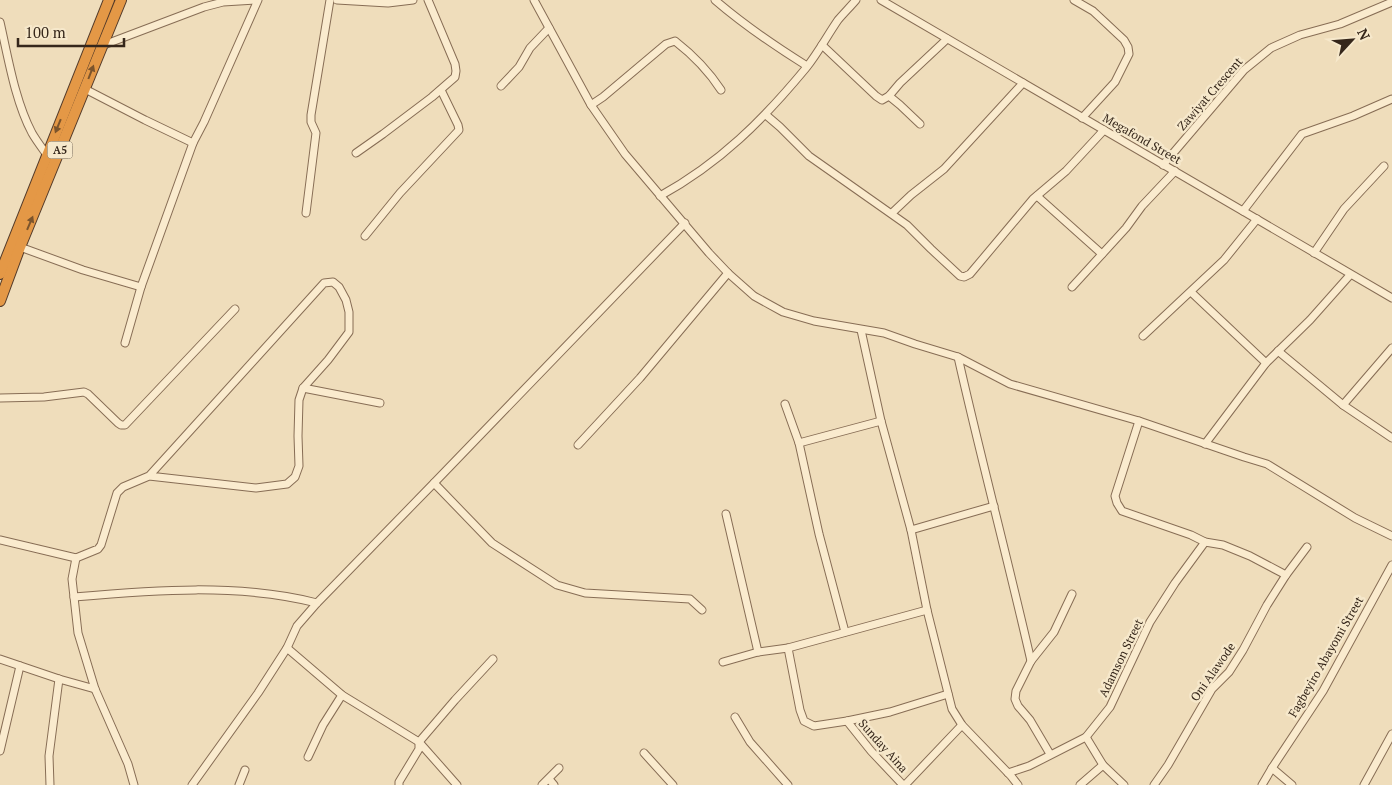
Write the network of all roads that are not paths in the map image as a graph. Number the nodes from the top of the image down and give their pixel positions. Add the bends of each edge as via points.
1 (109, 0) edge
2 (121, 0) edge
3 (257, 0) edge
4 (330, 0) edge
5 (337, 0) edge
6 (413, 0) edge
7 (428, 0) edge
8 (534, 0) edge
9 (715, 0) edge
10 (856, 0) edge
11 (881, 0) edge
12 (1074, 0) edge
13 (1392, 2) edge
14 (0, 22) edge
15 (550, 28) junction
16 (947, 39) junction
17 (822, 45) junction
18 (101, 46) junction
19 (807, 66) junction
20 (1023, 83) junction
21 (501, 86) dead end
22 (84, 89) junction
23 (441, 90) junction
24 (721, 90) dead end
25 (889, 96) junction
26 (1392, 99) edge
27 (592, 105) junction
28 (766, 115) junction
29 (1082, 118) junction
30 (920, 124) dead end
31 (1104, 130) junction
32 (193, 143) junction
33 (356, 153) dead end
34 (47, 155) junction
35 (1163, 165) junction
36 (1384, 166) dead end
37 (1175, 171) junction
38 (660, 196) junction
39 (1037, 196) junction
40 (1242, 211) junction
41 (306, 213) dead end
42 (892, 214) junction
43 (1257, 219) junction
44 (685, 223) junction
45 (365, 236) dead end
46 (20, 247) junction
47 (1314, 253) junction
48 (1102, 254) junction
49 (728, 273) junction
50 (0, 274) edge
51 (1350, 274) junction
52 (141, 287) junction
53 (1072, 287) dead end
54 (1191, 292) junction
55 (1392, 297) edge
56 (0, 301) edge
57 (235, 309) dead end
58 (861, 330) junction
59 (1143, 336) dead end
60 (125, 343) dead end
61 (1392, 348) edge
62 (1278, 352) junction
63 (958, 357) junction
64 (1266, 363) junction
65 (303, 388) junction
66 (0, 398) edge
67 (380, 403) dead end
68 (785, 404) dead end
69 (1343, 405) junction
70 (881, 421) junction
71 (1139, 422) junction
72 (1392, 438) edge
73 (798, 443) junction
74 (1205, 444) junction
75 (578, 445) dead end
76 (149, 476) junction
77 (434, 483) junction
78 (994, 506) junction
79 (726, 514) dead end
80 (911, 530) junction
81 (1392, 536) edge
82 (0, 540) edge
83 (1206, 542) junction
84 (1307, 547) dead end
85 (76, 558) junction
86 (1392, 565) edge
87 (1286, 575) junction
88 (1072, 594) dead end
89 (74, 597) junction
90 (316, 603) junction
91 (702, 610) dead end
92 (927, 610) junction
93 (845, 632) junction
94 (286, 648) junction
95 (788, 648) junction
96 (758, 652) junction
97 (0, 659) edge
98 (493, 659) dead end
99 (724, 662) dead end
100 (1031, 662) junction
101 (20, 666) junction
102 (59, 679) junction
103 (95, 689) junction
104 (948, 694) junction
105 (342, 695) junction
106 (735, 717) dead end
107 (846, 721) junction
108 (962, 725) junction
109 (1392, 734) edge
110 (1086, 737) junction
111 (419, 742) junction
112 (0, 751) edge
113 (644, 753) dead end
114 (1050, 754) junction
115 (308, 757) dead end
116 (1103, 765) junction
117 (559, 768) dead end
118 (1272, 768) junction
119 (245, 770) dead end
120 (1008, 773) junction
121 (549, 779) junction
122 (50, 785) edge
123 (134, 785) edge
124 (192, 785) edge
125 (239, 785) edge
126 (399, 785) edge
127 (457, 785) edge
128 (542, 785) edge
129 (554, 785) edge
130 (673, 785) edge
131 (788, 785) edge
132 (904, 785) edge
133 (1018, 785) edge
134 (1080, 785) edge
135 (1124, 785) edge
136 (1154, 785) edge
137 (1262, 785) edge
138 (1292, 785) edge
139 (1364, 785) edge

1 -> 34 highway, A5
2 - 18 highway, A5
3 - 18 street via 204,7
3 - 32 street
4 - 41 street via 311,115 316,133
5 - 6 street via 388,3
7 - 23 street via 455,64 455,77
8 - 15 street
9 - 19 street via 780,50
10 - 17 street
11 - 16 street, Megafond Street
12 - 29 street via 1093,11 1124,40 1129,54 1115,82
13 - 35 street, Zawiyat Crescent via 1270,48 1244,70
14 - 34 street via 23,112
15 - 21 street
15 - 27 street
16 - 20 street, Megafond Street
16 - 25 street
17 - 19 street
17 - 25 street via 876,96 882,100
22 -> 18 highway, A5
19 - 28 street
20 - 29 street, Megafond Street
20 - 42 street via 944,169
22 - 32 street
46 -> 22 highway, A5
23 - 33 street
23 - 45 street via 459,130
24 - 27 street via 705,68 675,41 666,44
25 - 30 street
26 - 40 street via 1302,134
27 - 38 street via 625,154
28 - 38 street via 723,155
28 - 42 street via 809,156
29 - 31 street, Megafond Street
31 - 35 street, Megafond Street
31 - 39 street via 1066,171
32 - 52 street
34 - 50 highway, A5
35 - 37 street, Megafond Street
36 - 47 street via 1344,209
37 - 40 street, Megafond Street
37 - 48 street
38 - 44 street
39 - 42 street via 964,277
39 - 48 street
40 - 43 street, Megafond Street
43 - 47 street, Megafond Street
43 - 54 street via 1224,260
44 - 49 street
44 - 77 street
46 - 52 street
46 - 56 highway, A5
47 - 51 street, Megafond Street
48 - 53 street
49 - 58 street via 754,296 783,312
49 - 75 street via 640,378
51 - 55 street, Megafond Street
51 - 62 street
52 - 60 street
54 - 59 street
54 - 64 street
57 - 66 street via 125,425 118,423 84,392
58 - 63 street
58 - 70 street
61 - 69 street
62 - 64 street
62 - 69 street
63 - 71 street via 1010,384
63 - 78 street
64 - 74 street
65 - 67 street
65 - 76 street via 299,400 299,466 287,484 256,488
65 - 76 street via 349,332 346,300 333,282 324,283
68 - 73 street
69 - 72 street
70 - 73 street
70 - 80 street
71 - 74 street
71 - 83 street via 1115,496 1117,503 1122,511
73 - 93 street
74 - 81 street via 1268,464 1355,518
76 - 85 street via 117,493 101,545
77 - 90 street
77 - 91 street via 492,543 557,585 585,593 690,599
78 - 80 street
78 - 100 street
79 - 96 street
80 - 92 street
82 - 85 street
83 - 87 street via 1250,556
83 - 110 street, Adamson Street via 1150,622 1110,707
84 - 87 street, Oni Alawode
85 - 89 street via 72,579
86 - 118 street, Fagbeyiro Abayomi Street via 1323,691
87 - 136 street, Oni Alawode via 1234,665 1212,689
88 - 100 street via 1054,632
89 - 90 street via 200,590 260,593
89 - 103 street via 78,633
90 - 94 street via 297,626
92 - 93 street
92 - 104 street
93 - 95 street
94 - 105 street
94 - 124 street
95 - 96 street
95 - 107 street via 804,721 814,726
96 - 99 street
97 - 101 street
98 - 111 street
100 - 114 street via 1015,699
101 - 102 street
101 - 112 street
102 - 103 street
102 - 122 street via 49,756
103 - 123 street
104 - 107 street via 890,712
104 - 108 street via 952,709
105 - 111 street
105 - 115 street
106 - 131 street via 750,742
107 - 132 street, Sunday Aina
108 - 120 street
108 - 132 street
109 - 139 street
110 - 114 street, Adamson Street
110 - 116 street
111 - 126 street via 419,748
111 - 127 street
113 - 130 street
114 - 120 street, Adamson Street
116 - 134 street
116 - 135 street
117 - 121 street
118 - 137 street, Fagbeyiro Abayomi Street
118 - 138 street
119 - 125 street
120 - 133 street
121 - 128 street
121 - 129 street

